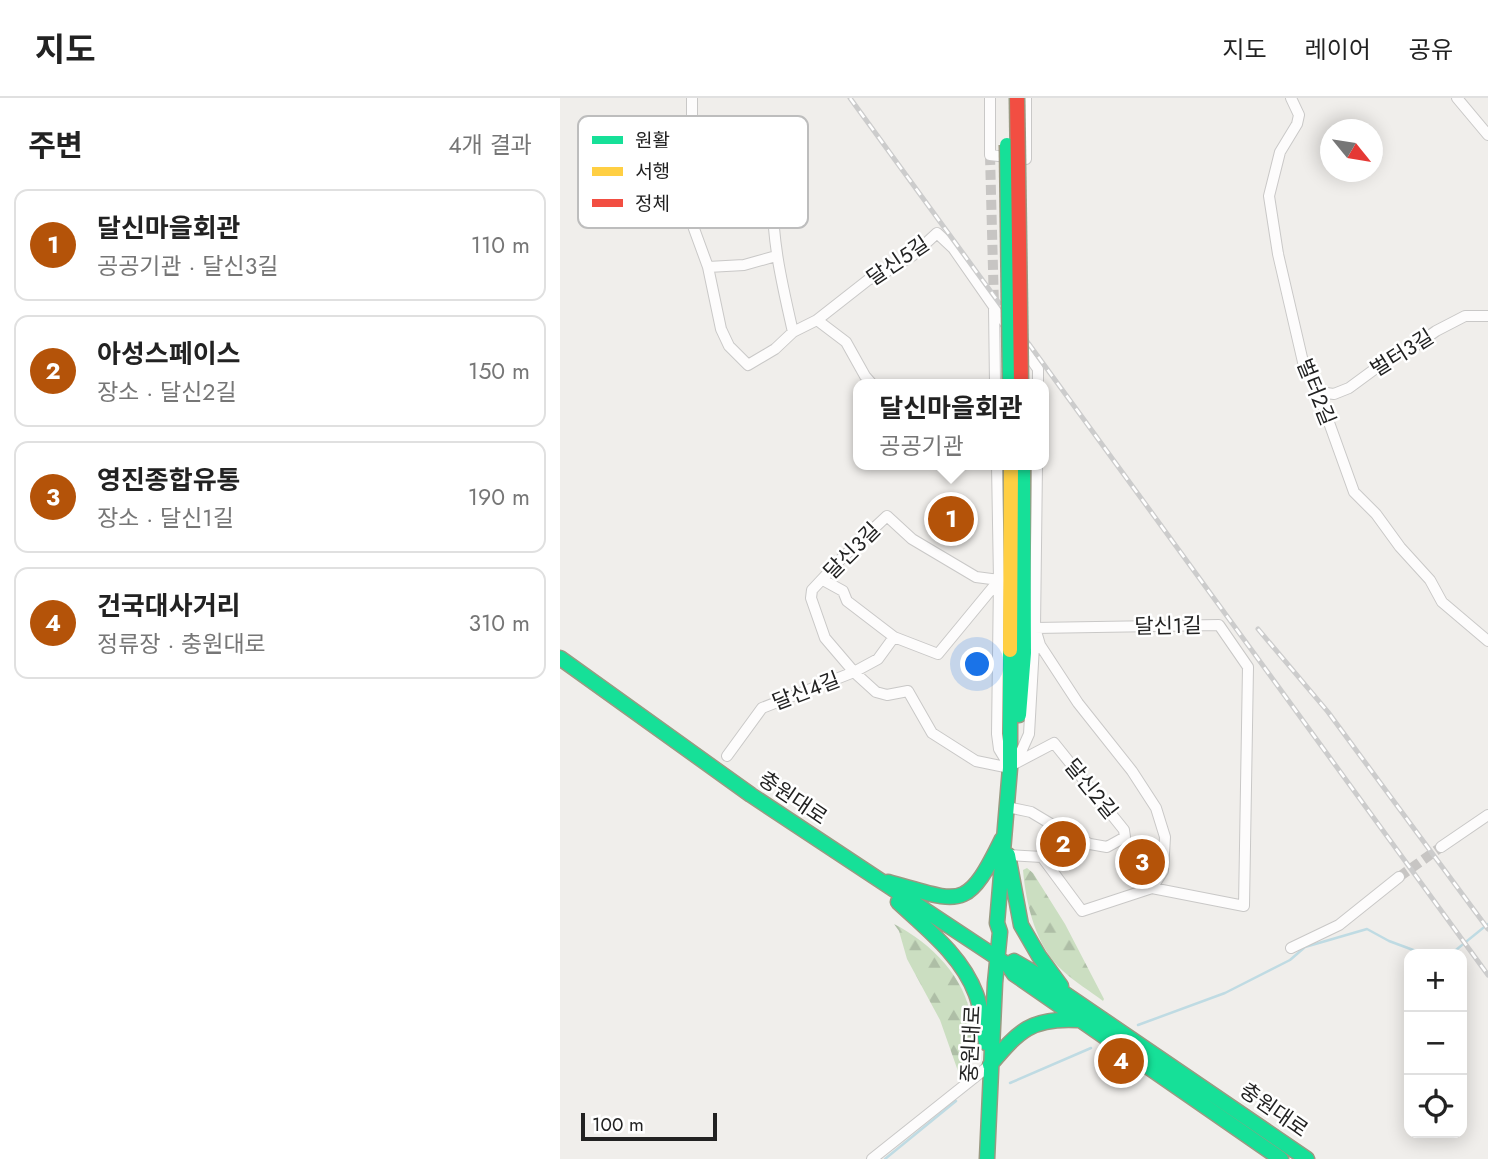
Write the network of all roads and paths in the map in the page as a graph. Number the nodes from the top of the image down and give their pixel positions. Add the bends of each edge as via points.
1 (692, 98) edge
2 (990, 98) edge
3 (1007, 98) edge
4 (1017, 98) edge
5 (1026, 98) edge
6 (1291, 98) edge
7 (1457, 98) edge
8 (692, 116) edge
9 (1488, 135) edge
10 (694, 228) edge
11 (773, 228) edge
12 (776, 256) junction
13 (708, 267) junction
14 (994, 307) junction
15 (1488, 316) edge
16 (817, 320) junction
17 (793, 332) junction
18 (868, 379) edge
19 (995, 379) edge
20 (1010, 379) edge
21 (1021, 379) edge
22 (1038, 379) edge
23 (1318, 392) junction
24 (997, 470) edge
25 (1011, 470) edge
26 (1023, 470) edge
27 (1037, 470) edge
28 (823, 580) junction
29 (999, 580) junction
30 (1035, 628) junction
31 (894, 637) junction
32 (1488, 641) edge
33 (560, 658) edge
34 (854, 672) junction
35 (1014, 732) junction
36 (727, 756) dead end
37 (1013, 765) junction
38 (1012, 808) junction
39 (1488, 815) edge
40 (1006, 832) junction
41 (1441, 847) tunnel mouth
42 (1008, 855) junction
43 (871, 876) junction
44 (1399, 877) tunnel mouth
45 (1152, 888) junction
46 (1000, 932) junction
47 (1291, 948) dead end
48 (1002, 962) junction
49 (1066, 993) junction
50 (1081, 1020) junction
51 (990, 1065) junction
52 (872, 1159) edge
53 (988, 1159) edge
54 (1281, 1159) edge
55 (1307, 1159) edge

1 - 8 street, 달신5길
2 - 5 street via 990,155 1026,159
3 - 20 street, bridge
4 - 21 street, bridge
6 - 23 street, 벌터2길 via 1299,116 1280,152 1269,196 1296,338
7 - 9 street
10 - 13 street, 달신5길
11 - 12 street
12 - 13 street via 744,265
12 - 17 street
13 - 17 street, 달신5길 via 720,329 748,365
14 - 16 street, 달신5길 via 953,248 937,233 912,256 868,280
14 - 19 street
14 - 22 street via 1038,369
15 - 23 street, 벌터3길 via 1465,316 1382,363 1349,388 1334,394
16 - 17 street, 달신5길
16 - 18 street via 846,342
23 - 32 street, 벌터2길 via 1354,492 1430,580 1442,602
24 - 29 street
25 - 35 street
26 - 35 street via 1024,653
27 - 30 street
28 - 29 street, 달신3길 via 887,516 912,538 976,577
28 - 31 street
28 - 34 street, 달신3길 via 812,590 811,598 825,638
29 - 31 street via 937,654
29 - 37 street via 997,734 999,749
30 - 37 street via 1029,734
30 - 45 street via 1040,645 1078,704 1156,808 1165,837 1163,872
30 - 45 street, 달신1길 via 1219,625 1248,667 1244,906
31 - 34 street, 달신4길 via 878,659
33 - 43 street, 충원대로
34 - 36 street, 달신4길 via 762,708
34 - 37 street, 달신3길 via 876,692 908,691 932,733 976,761
35 - 37 street, 중원대로
37 - 38 street, 중원대로
37 - 38 street, 달신2길 via 1054,743 1125,837 1107,847 1090,844 1031,812
37 - 40 street, 중원대로
38 - 42 street, 중원대로
39 - 41 street
40 - 43 street via 981,881 960,897 950,899
40 - 46 street, 중원대로
42 - 45 street, 달신1길 via 1042,857 1082,911
42 - 46 street, 중원대로
42 - 49 street via 1021,925
43 - 48 street, 충원대로
43 - 51 street via 961,968 976,994
44 - 47 street via 1339,925
46 - 48 street, 중원대로
48 - 49 street, 충원대로 via 1014,961
48 - 50 street, 충원대로
48 - 51 street, 중원대로
49 - 55 street, 충원대로
50 - 51 street via 1042,1019 1029,1025
50 - 54 street, 충원대로
51 - 52 street
51 - 53 street, 중원대로

